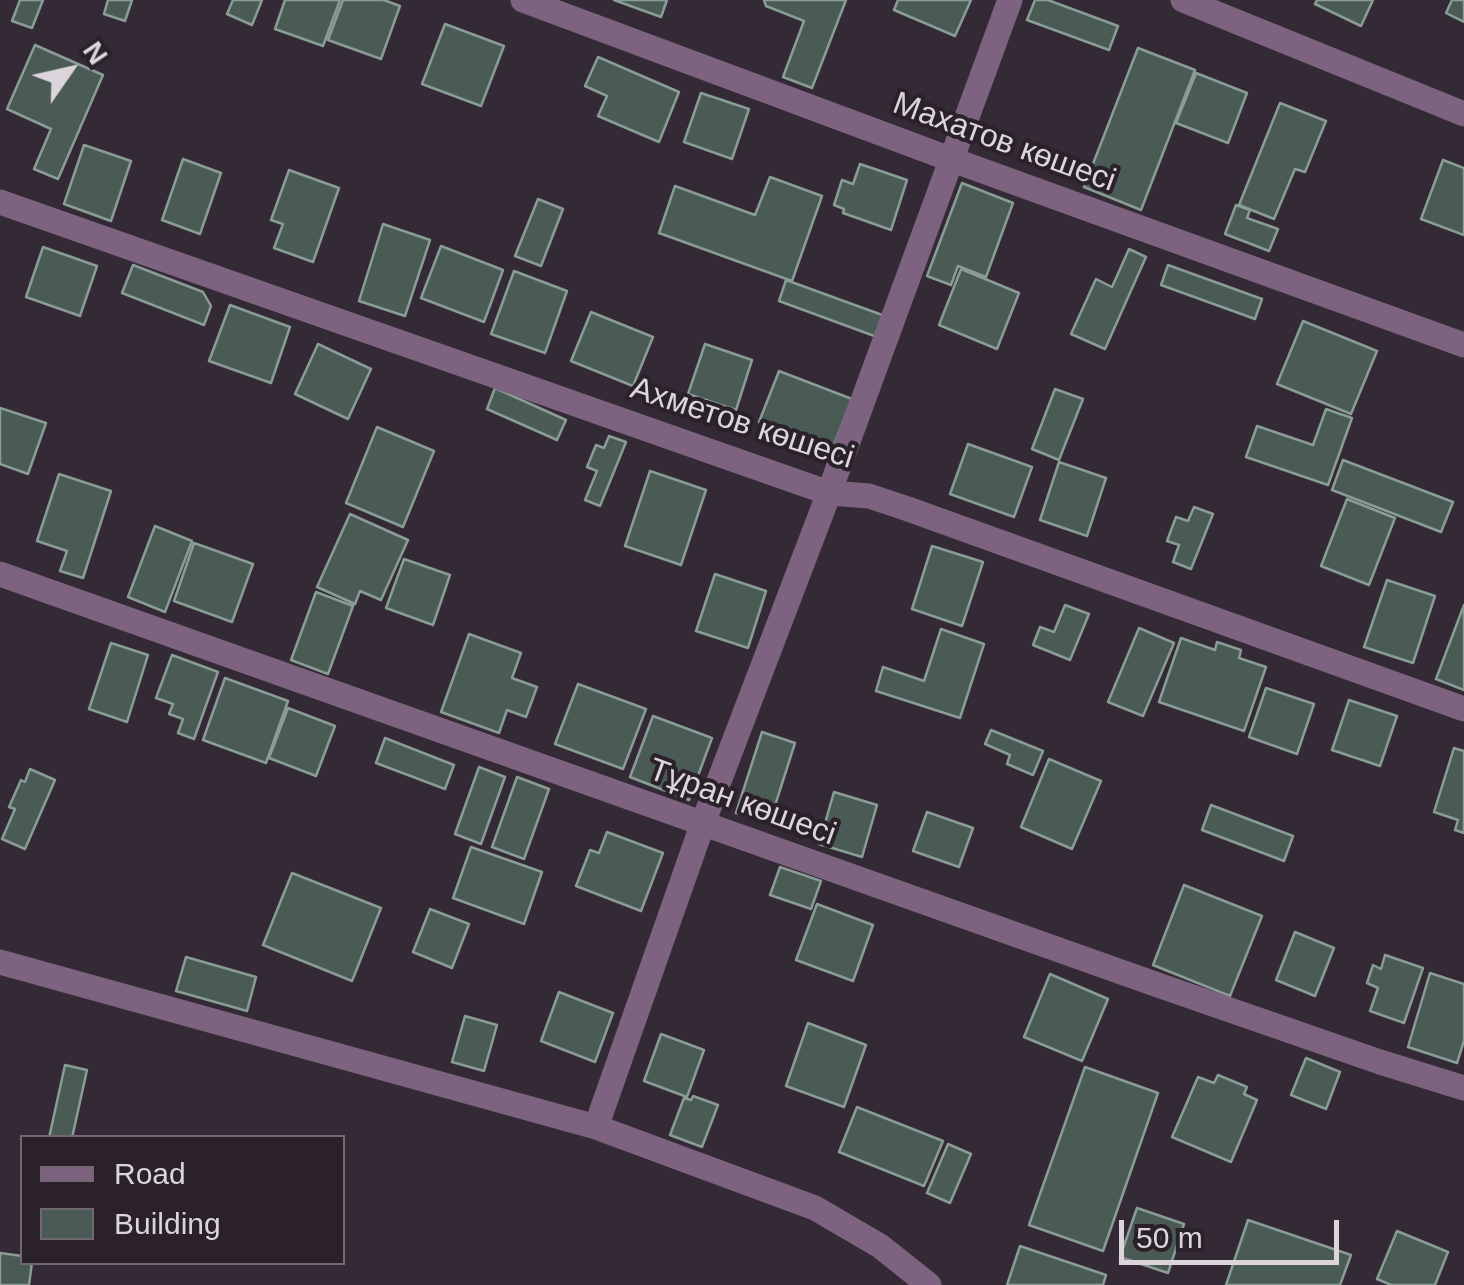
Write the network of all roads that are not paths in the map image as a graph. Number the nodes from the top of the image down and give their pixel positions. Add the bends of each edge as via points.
1 (522, 0) edge
2 (1010, 0) edge
3 (1183, 0) edge
4 (1464, 114) edge
5 (950, 159) junction
6 (0, 202) edge
7 (1464, 345) edge
8 (829, 493) junction
9 (0, 574) edge
10 (1464, 709) edge
11 (704, 823) junction
12 (0, 962) edge
13 (1464, 1088) edge
14 (596, 1126) junction
15 (928, 1285) edge

1 - 5 street, Махатов көшесі
2 - 5 street
3 - 4 street
5 - 7 street, Махатов көшесі
5 - 8 street
6 - 8 street, Ахметов көшесі
8 - 10 street, Ахметов көшесі via 870,496
8 - 11 street
9 - 11 street, Тұран көшесі
11 - 13 street, Тұран көшесі
11 - 14 street
12 - 14 street
14 - 15 street via 815,1208 880,1246

